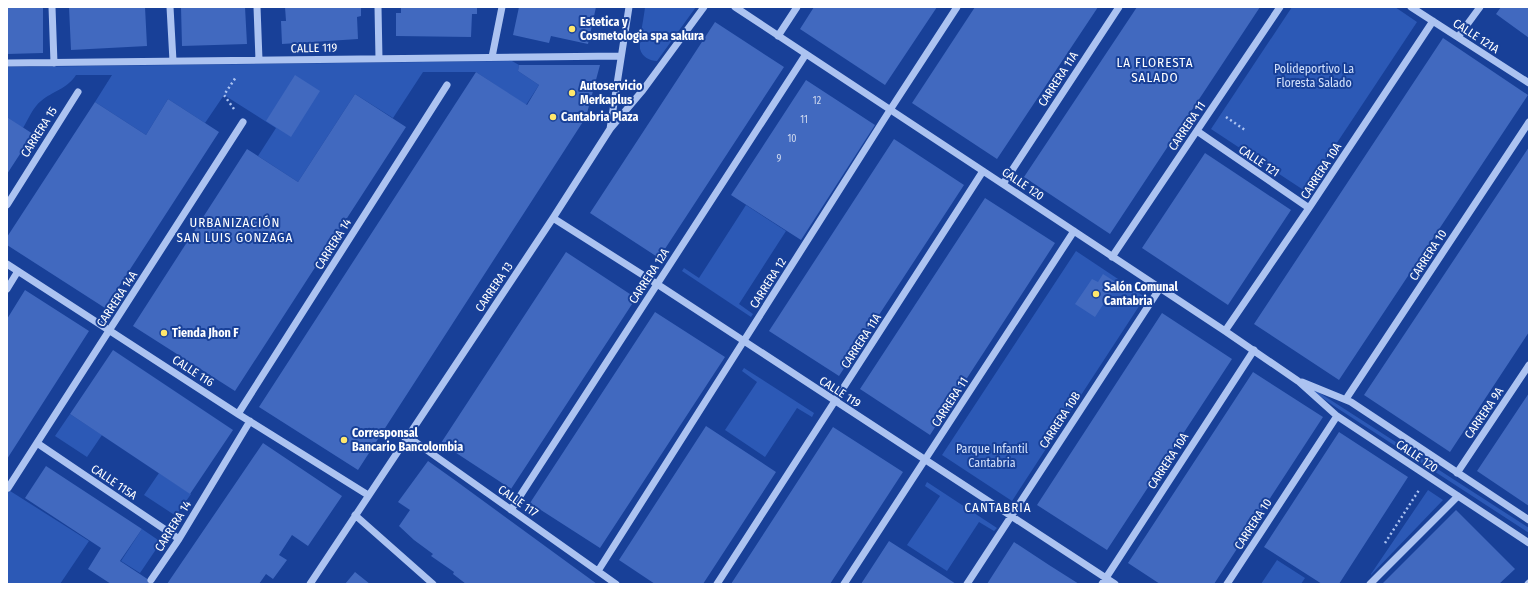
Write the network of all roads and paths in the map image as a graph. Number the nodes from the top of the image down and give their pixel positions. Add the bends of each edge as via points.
1 (52, 7) edge
2 (170, 7) edge
3 (258, 7) edge
4 (378, 7) edge
5 (502, 7) edge
6 (628, 7) edge
7 (704, 7) edge
8 (735, 7) edge
9 (797, 7) edge
10 (957, 7) edge
11 (1119, 7) edge
12 (1280, 7) edge
13 (1411, 7) edge
14 (1480, 7) edge
15 (1433, 21) junction
16 (778, 36) junction
17 (1458, 37) junction
18 (806, 54) junction
19 (621, 56) junction
20 (492, 57) junction
21 (379, 59) junction
22 (247, 60) junction
23 (259, 60) junction
24 (173, 61) junction
25 (7, 63) edge
26 (54, 63) junction
27 (1529, 83) edge
28 (447, 85) dead end
29 (78, 92) dead end
30 (1212, 108) junction
31 (890, 110) junction
32 (244, 122) joint
33 (1529, 122) edge
34 (610, 129) junction
35 (1245, 130) dead end
36 (1197, 131) junction
37 (983, 171) junction
38 (1003, 184) junction
39 (7, 205) edge
40 (1309, 208) junction
41 (553, 218) junction
42 (1074, 231) junction
43 (1112, 256) junction
44 (7, 264) edge
45 (18, 271) junction
46 (657, 284) junction
47 (1160, 288) junction
48 (7, 290) edge
49 (110, 331) junction
50 (1225, 331) junction
51 (744, 341) junction
52 (1254, 350) junction
53 (1529, 365) edge
54 (1298, 381) junction
55 (1346, 399) junction
56 (835, 401) junction
57 (238, 414) junction
58 (1337, 416) junction
59 (250, 421) junction
60 (407, 436) junction
61 (37, 443) junction
62 (925, 460) junction
63 (1457, 473) junction
64 (1428, 476) junction
65 (8, 488) edge
66 (368, 495) junction
67 (1458, 496) junction
68 (511, 510) junction
69 (355, 515) junction
70 (1010, 516) junction
71 (1529, 520) edge
72 (179, 538) junction
73 (1529, 543) edge
74 (1383, 546) dead end
75 (598, 571) junction
76 (151, 580) dead end
77 (1103, 581) edge
78 (310, 584) edge
79 (433, 584) edge
80 (616, 584) edge
81 (717, 584) edge
82 (844, 584) edge
83 (967, 584) edge
84 (1114, 584) edge
85 (1227, 584) edge
86 (1370, 584) edge

1 - 26 street
2 - 24 street
3 - 23 street
4 - 21 street
5 - 20 street
6 - 19 street
7 - 34 street, CARRERA 13 via 643,90
8 - 16 street, CALLE 120
9 - 16 street
10 - 31 street, CARRERA 12
11 - 38 street, CARRERA 11A
12 - 30 street, CARRERA 11
13 - 15 street, CALLE 121A
14 - 17 street
15 - 17 street, CALLE 121A
15 - 40 street, CARRERA 10A
16 - 18 street, CALLE 120
17 - 27 street, CALLE 121A
18 - 31 street, CALLE 120
18 - 46 street, CARRERA 12A
19 - 20 street, CALLE 119
19 - 34 street
20 - 21 street, CALLE 119
21 - 23 street, CALLE 119
22 - 23 street, CALLE 119
22 - 24 street, CALLE 119
22 - 32 path via 224,94
24 - 26 street, CALLE 119
25 - 26 street, CALLE 119
28 - 57 street, CARRERA 14
29 - 39 street, CARRERA 15
30 - 35 path
30 - 36 street, CARRERA 11
31 - 37 street, CALLE 120
31 - 51 street, CARRERA 12
32 - 49 street, CARRERA 14A
33 - 55 street, CARRERA 10
34 - 41 street, CARRERA 13
36 - 40 street, CALLE 121
36 - 43 street, CARRERA 11
37 - 38 street, CALLE 120
37 - 56 street, CARRERA 11A
38 - 42 street, CALLE 120
40 - 50 street, CARRERA 10A
41 - 46 street, CALLE 119
41 - 60 street, CARRERA 13
42 - 43 street, CALLE 120
42 - 62 street, CARRERA 11
43 - 47 street, CALLE 120
44 - 45 street, CALLE 116
45 - 48 street
45 - 49 street, CALLE 116
46 - 51 street, CALLE 119
46 - 68 street, CARRERA 12A
47 - 50 street, CALLE 120
47 - 70 street, CARRERA 10B
49 - 57 street, CALLE 116
49 - 61 street, CARRERA 14A
50 - 52 street, CALLE 120
51 - 56 street, CALLE 119
51 - 75 street, CARRERA 12
52 - 54 street, CALLE 120
52 - 77 street, CARRERA 10A
53 - 63 street, CARRERA 9A
54 - 55 street, CALLE 120
54 - 58 street, CALLE 120
55 - 63 street, CALLE 120
56 - 62 street, CALLE 119
56 - 81 street, CARRERA 11A
57 - 59 street, CALLE 116
58 - 64 street, CALLE 120
58 - 85 street, CARRERA 10
59 - 66 street, CALLE 116
59 - 72 street, CARRERA 14
60 - 66 street, CARRERA 13
60 - 68 street, CALLE 117
61 - 65 street, CARRERA 14A
61 - 72 street, CALLE 115A
62 - 70 street, CALLE 119
62 - 82 street, CARRERA 11
63 - 71 street, CALLE 120
64 - 67 street, CALLE 120
64 - 74 path
66 - 69 street, CARRERA 13
67 - 73 street, CALLE 120
67 - 86 street
68 - 75 street, CALLE 117
69 - 78 street, CARRERA 13
69 - 79 street
70 - 77 street, CALLE 119
70 - 83 street, CARRERA 10B
72 - 76 street, CARRERA 14
75 - 80 street, CALLE 117
77 - 84 street, CALLE 119

